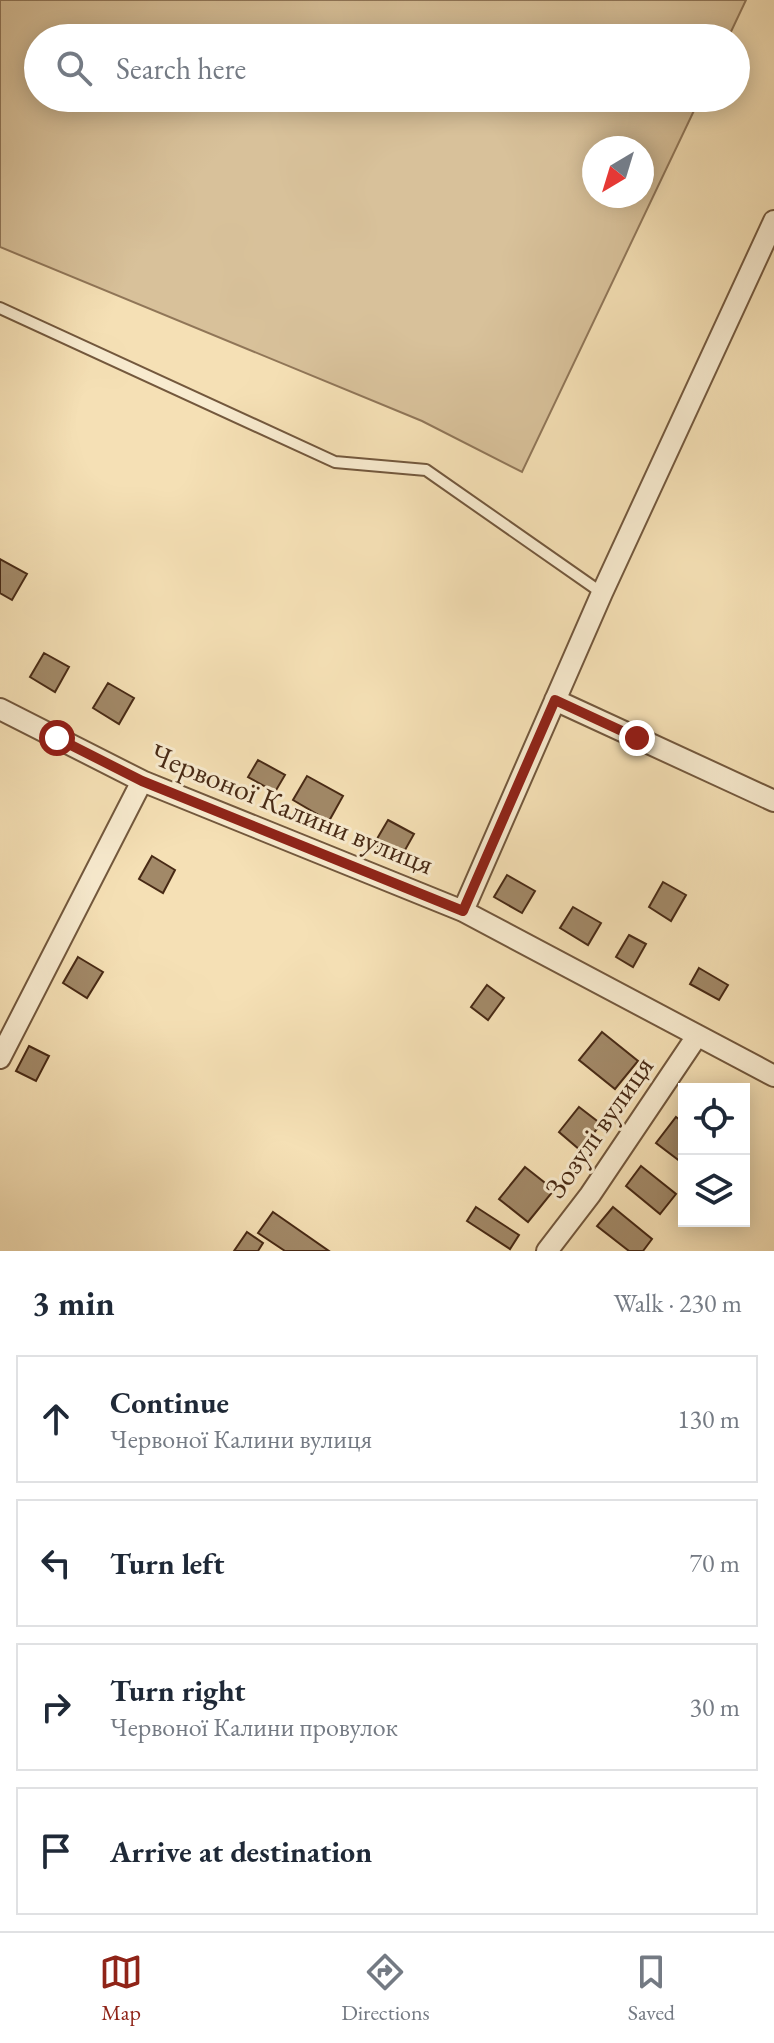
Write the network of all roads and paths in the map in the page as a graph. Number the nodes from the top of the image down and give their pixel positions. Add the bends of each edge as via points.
1 (774, 221) edge
2 (0, 308) edge
3 (602, 593) junction
4 (555, 700) junction
5 (0, 709) edge
6 (142, 781) junction
7 (774, 801) edge
8 (463, 911) junction
9 (697, 1036) junction
10 (0, 1058) edge
11 (774, 1076) edge
12 (547, 1251) edge

1 - 3 street
2 - 3 lane via 335,462 426,470
3 - 4 street
4 - 7 street
4 - 8 street
5 - 6 street, Червоної Калини вулиця
6 - 8 street, Червоної Калини вулиця
6 - 10 street
8 - 9 street, Червоної Калини вулиця
9 - 11 street, Червоної Калини вулиця
9 - 12 street, Зозулі вулиця

